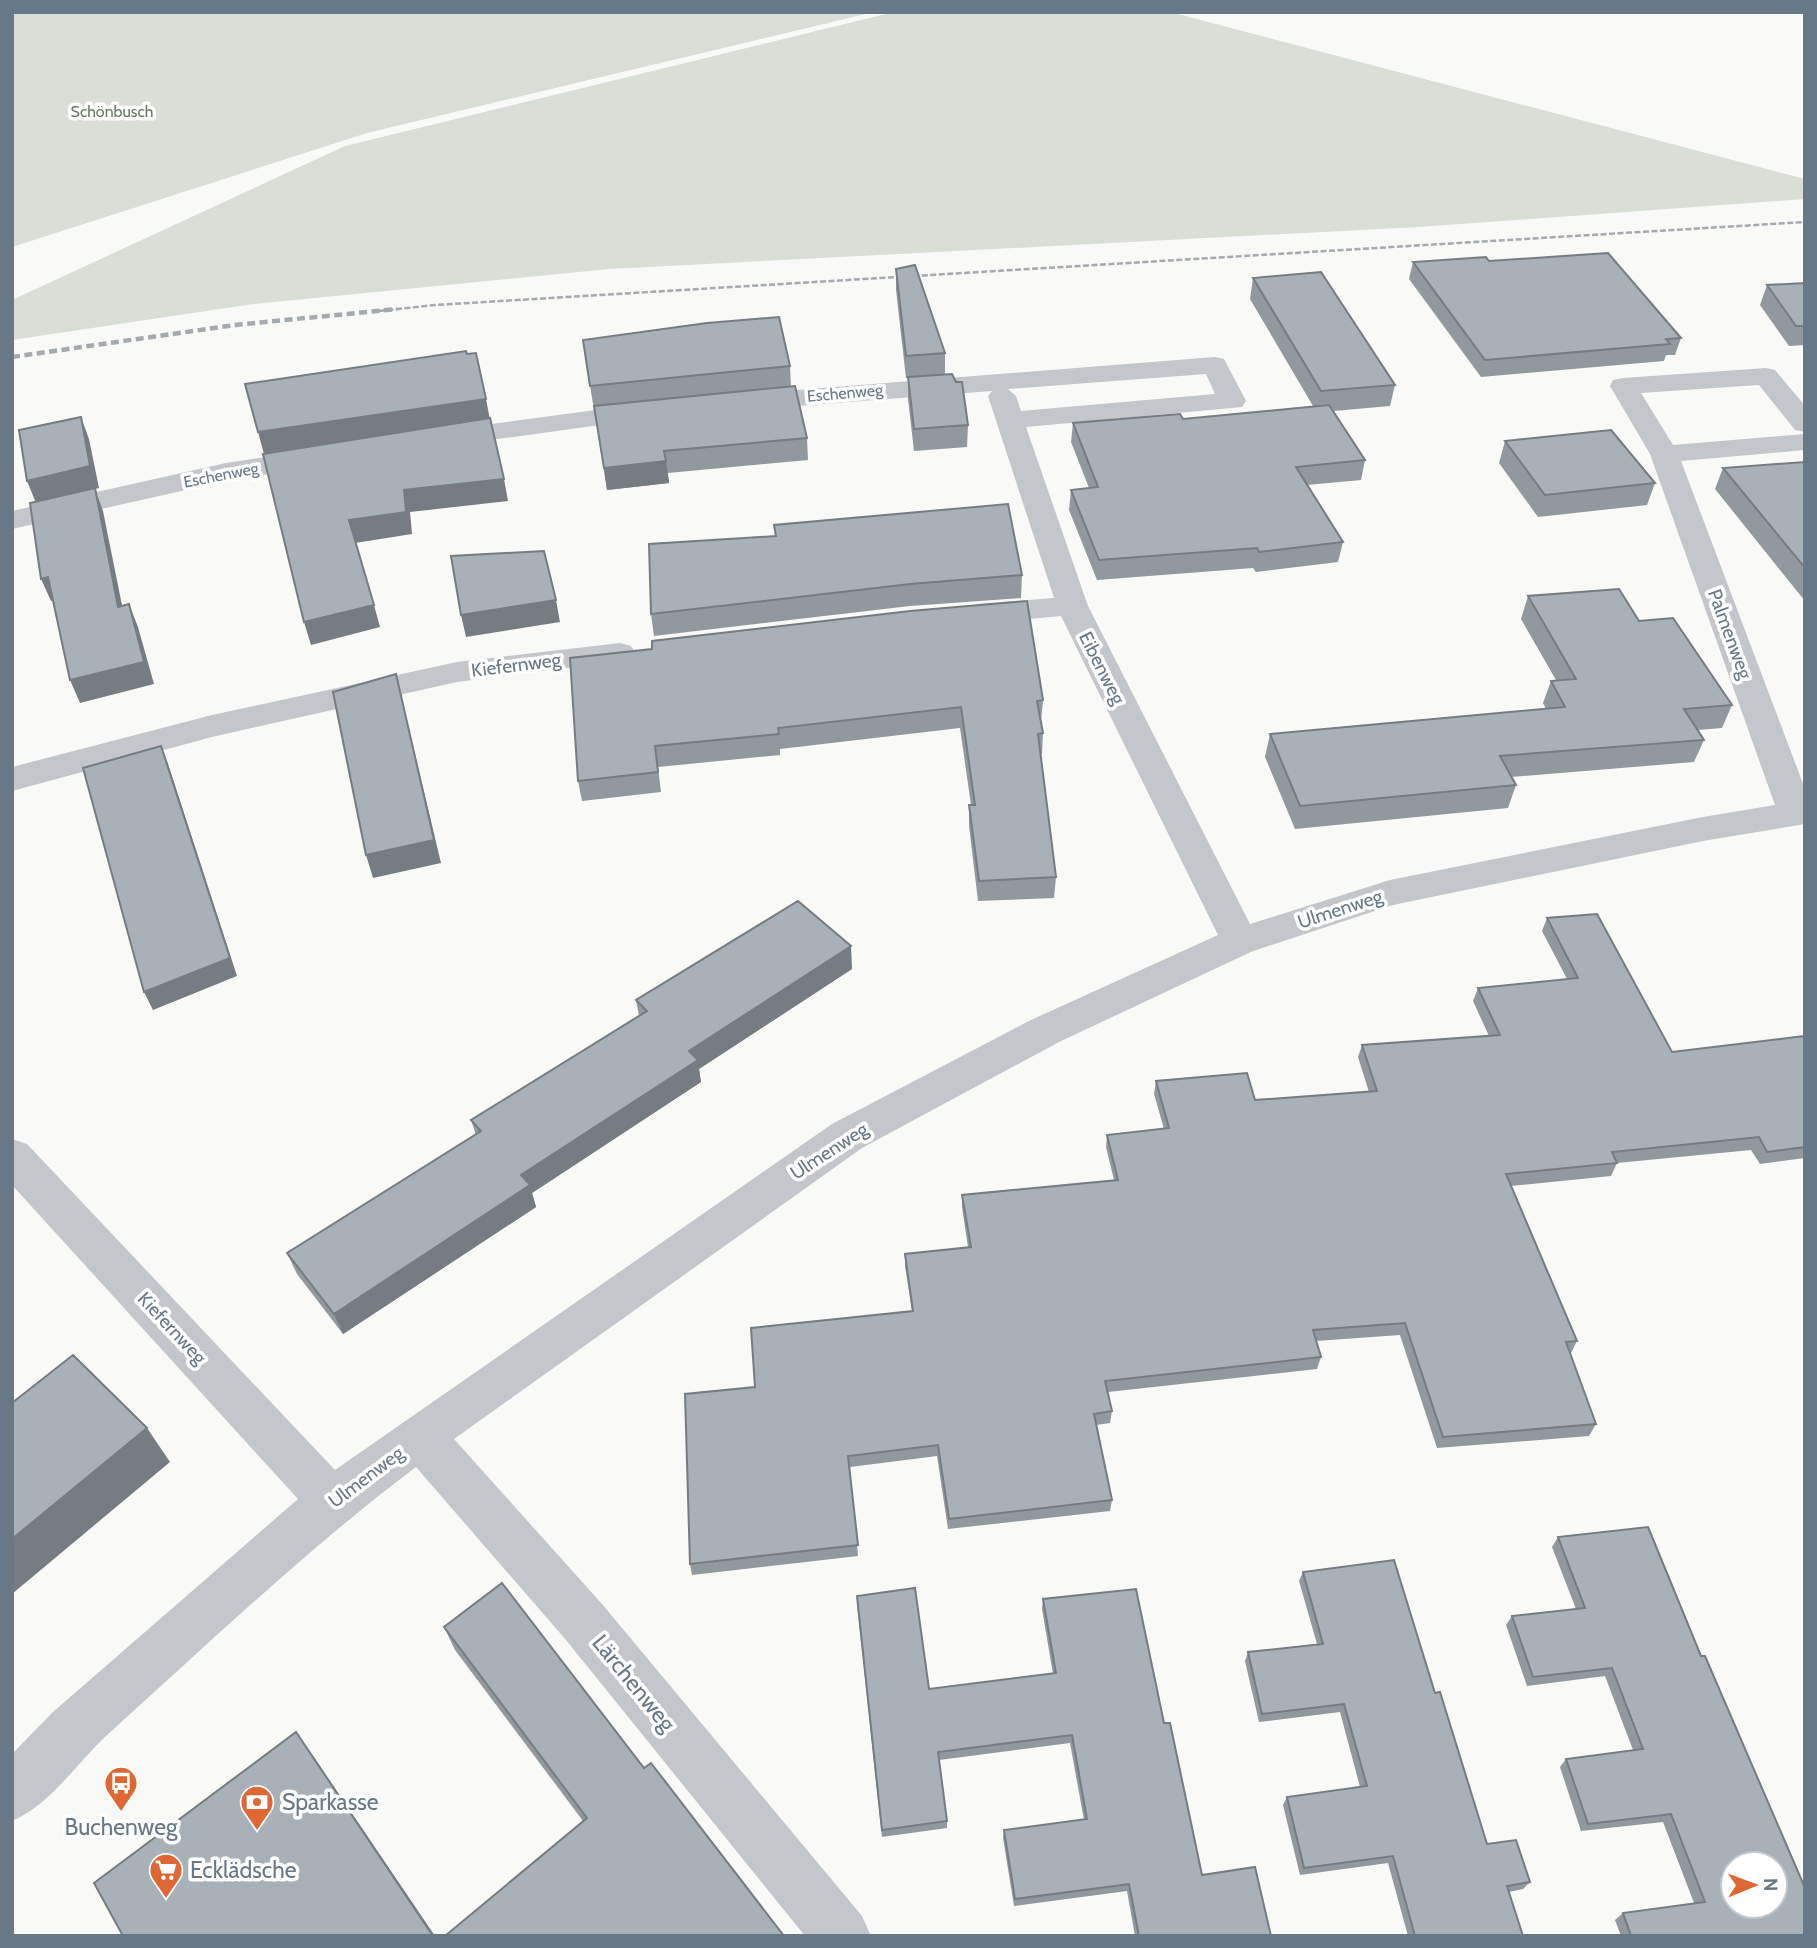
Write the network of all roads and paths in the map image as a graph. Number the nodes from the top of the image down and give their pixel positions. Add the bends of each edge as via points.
1 (997, 381) junction
2 (726, 403) edge
3 (672, 408) edge
4 (1010, 420) junction
5 (1805, 424) edge
6 (416, 442) edge
7 (1805, 442) edge
8 (348, 453) edge
9 (1664, 454) junction
10 (12, 520) edge
11 (1072, 606) junction
12 (951, 616) edge
13 (650, 649) edge
14 (12, 779) edge
15 (1800, 813) edge
16 (1240, 941) junction
17 (12, 1156) edge
18 (420, 1436) junction
19 (332, 1501) junction
20 (12, 1794) edge
21 (842, 1936) edge

1 - 2 street, Eschenweg
1 - 4 street, Eibenweg
1 - 4 street, Eschenweg via 1214,365 1232,401
3 - 6 street
4 - 11 street, Eibenweg
5 - 9 street, Palmenweg via 1766,376 1623,386
7 - 9 street
8 - 10 street, Eschenweg via 226,472
9 - 15 street, Palmenweg
11 - 12 street
11 - 16 street, Eibenweg
13 - 14 street, Kiefernweg via 457,672 212,726
15 - 16 street, Ulmenweg via 1689,831 1390,893
16 - 18 street, Ulmenweg via 1045,1031 847,1136
17 - 19 street, Kiefernweg
18 - 19 street, Ulmenweg
18 - 21 street, Lärchenweg via 584,1622
19 - 20 street, Ulmenweg via 72,1731

